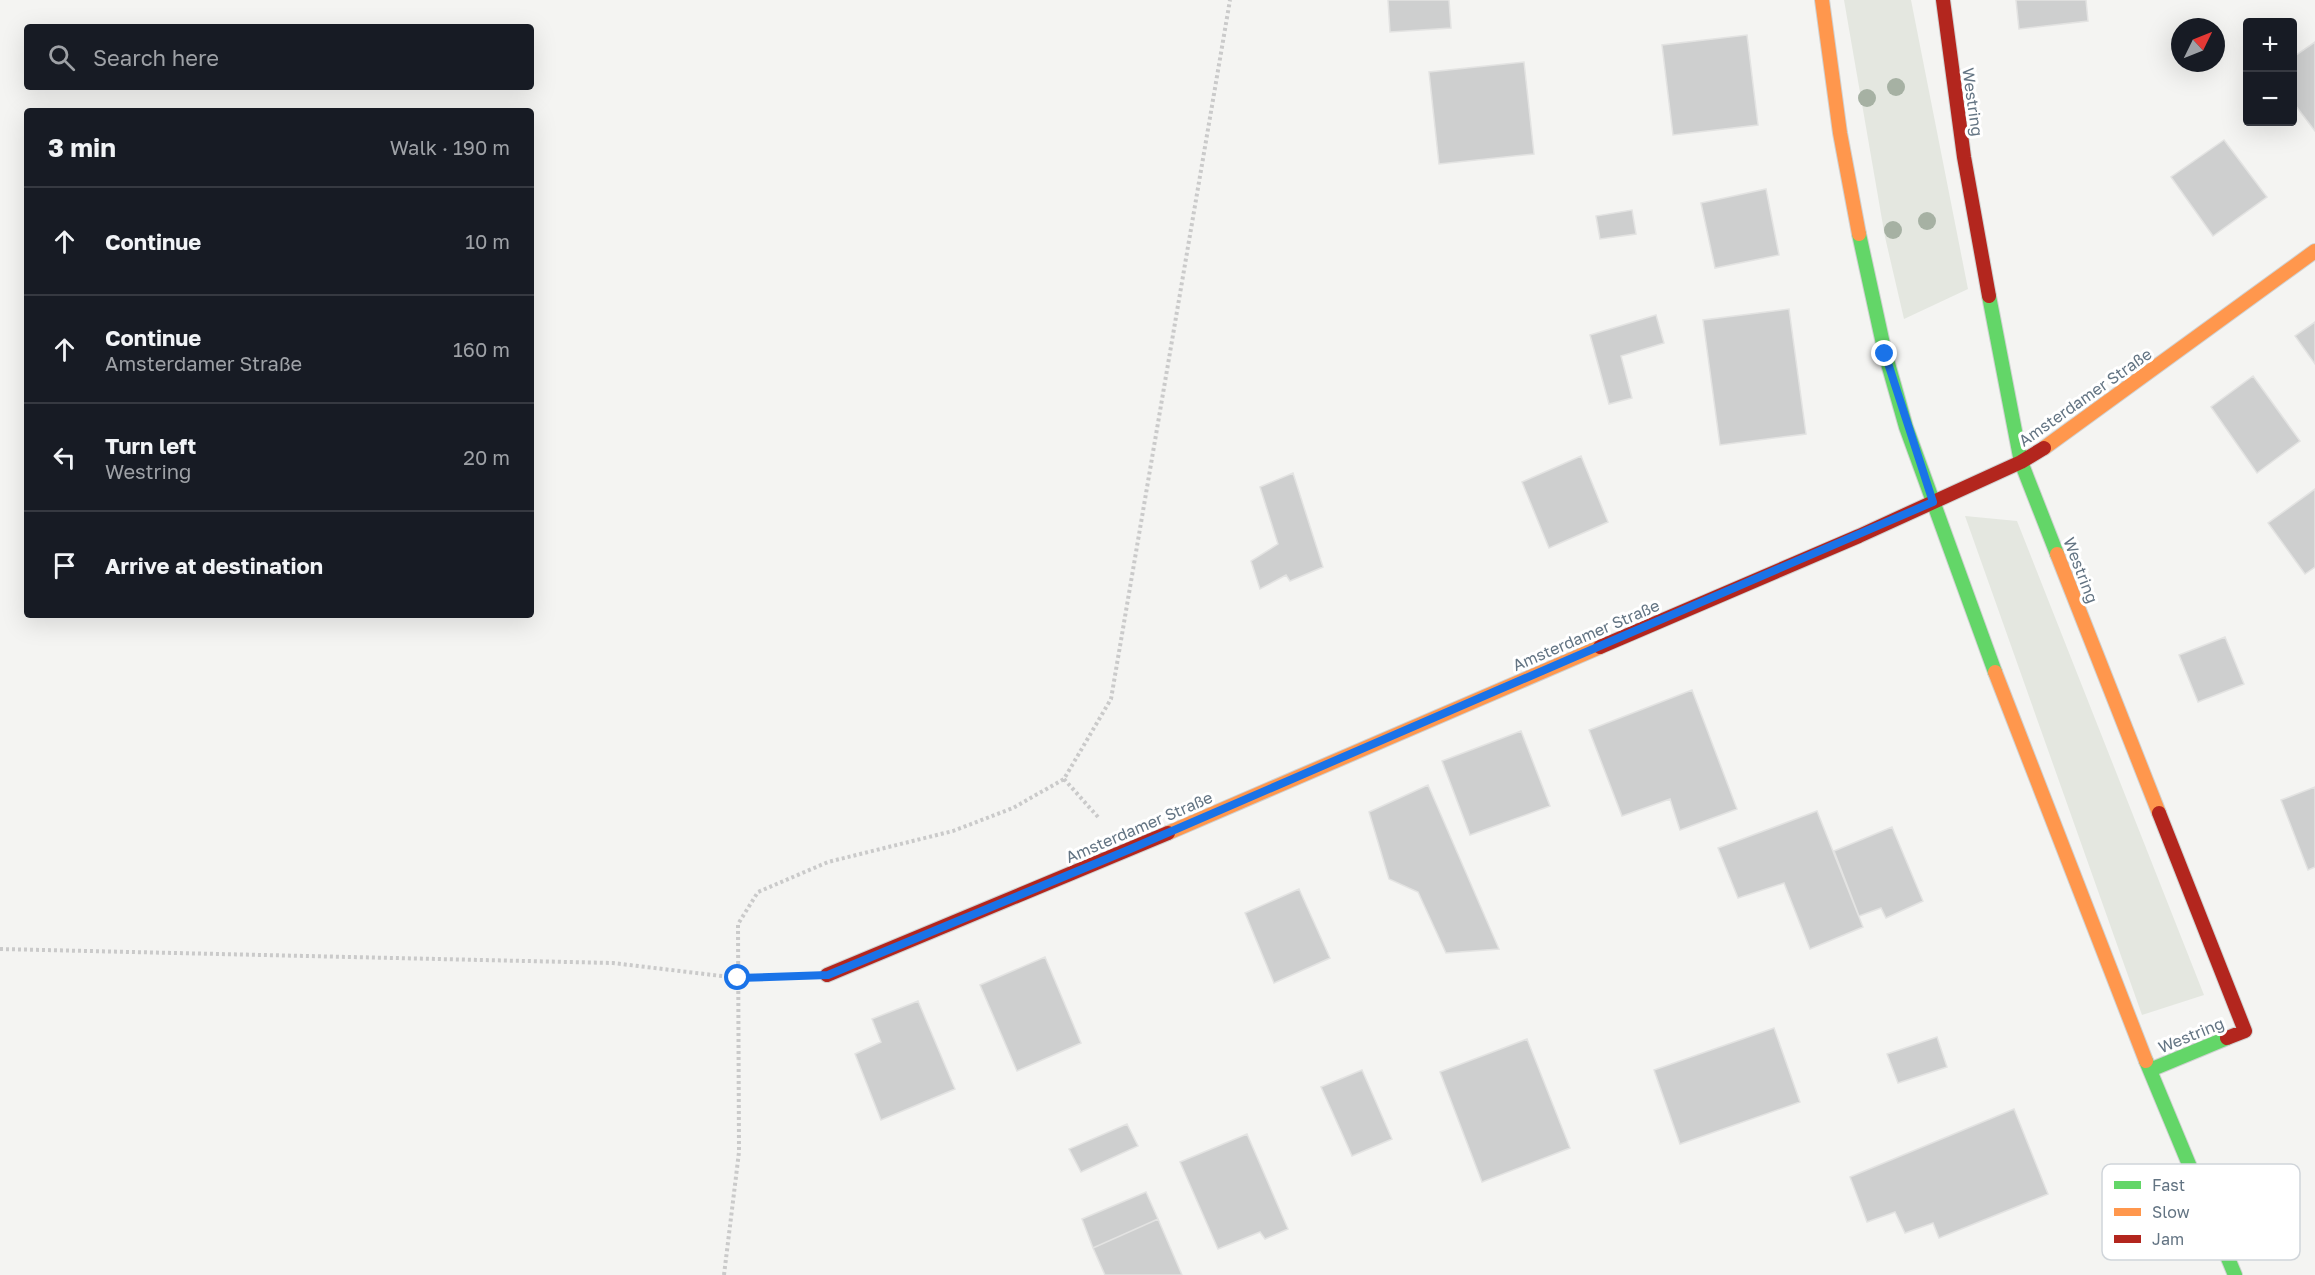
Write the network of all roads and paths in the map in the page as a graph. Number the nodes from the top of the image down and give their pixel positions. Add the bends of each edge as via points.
1 (1230, 0) edge
2 (1822, 0) edge
3 (1943, 0) edge
4 (2315, 251) edge
5 (2021, 462) junction
6 (1933, 502) junction
7 (0, 949) edge
8 (828, 975) joint
9 (738, 978) junction
10 (2150, 1070) junction
11 (2189, 1164) edge
12 (2229, 1260) edge
13 (724, 1275) edge
14 (2235, 1275) edge

1 - 9 path via 1111,699 1064,779 1013,808 953,831 828,862 759,892 738,924
2 - 6 street, Westring via 1836,110 1858,232 1885,354
3 - 5 street, Westring via 1964,157
4 - 5 street, Amsterdamer Straße via 2063,436
5 - 6 street, Amsterdamer Straße
5 - 10 street, Westring via 2245,1031
6 - 8 street, Amsterdamer Straße via 1150,841
6 - 10 street, Westring via 2029,764
7 - 9 path via 613,963
8 - 9 path
9 - 13 path via 739,1152
10 - 11 street, Westring
12 - 14 street, Westring

